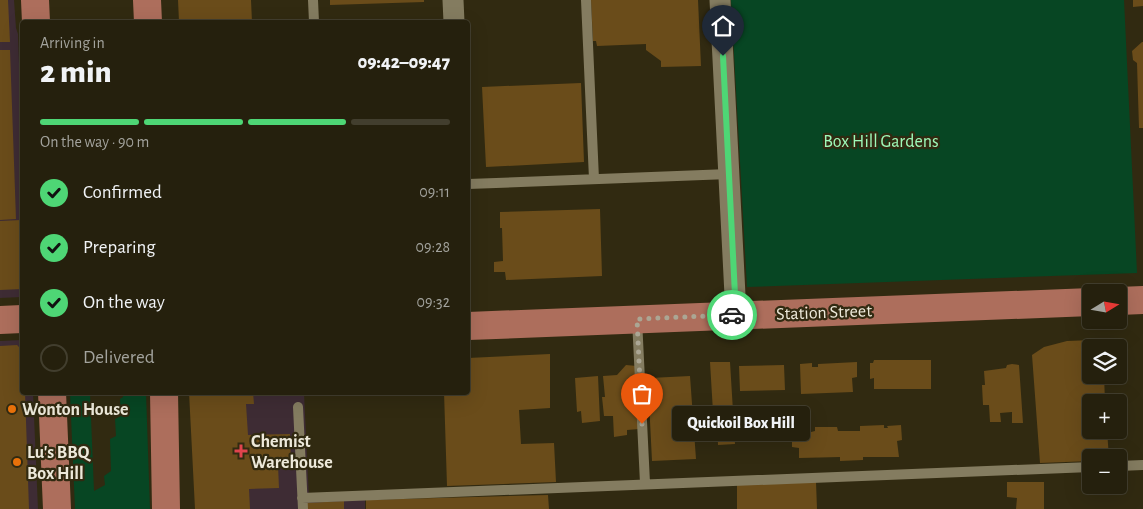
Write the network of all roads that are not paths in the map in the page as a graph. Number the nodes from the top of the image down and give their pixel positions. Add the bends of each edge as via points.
1 (35, 0) edge
2 (147, 0) edge
3 (313, 0) edge
4 (453, 0) edge
5 (586, 0) edge
6 (720, 0) edge
7 (36, 20) edge
8 (148, 20) edge
9 (314, 20) edge
10 (454, 20) edge
11 (729, 174) junction
12 (594, 179) junction
13 (470, 184) edge
14 (1143, 300) edge
15 (1128, 301) edge
16 (1082, 302) edge
17 (736, 315) junction
18 (20, 319) edge
19 (637, 319) junction
20 (0, 320) edge
21 (470, 326) edge
22 (52, 395) edge
23 (164, 395) edge
24 (298, 407) dead end
25 (1143, 465) edge
26 (1127, 466) edge
27 (1082, 467) edge
28 (645, 483) junction
29 (302, 498) junction
30 (57, 509) edge
31 (166, 509) edge
32 (303, 509) edge

1 - 7 main road
2 - 8 main road
3 - 9 lane
4 - 10 street
5 - 12 lane
6 - 11 street
11 - 12 lane
11 - 17 street
12 - 13 lane
14 - 15 main road
16 - 17 main road, Station Street
17 - 19 main road, Station Street
18 - 20 main road
19 - 21 main road, Station Street
19 - 28 lane
22 - 30 main road
23 - 31 main road
24 - 29 lane
25 - 26 lane
27 - 28 lane
28 - 29 lane
29 - 32 lane

